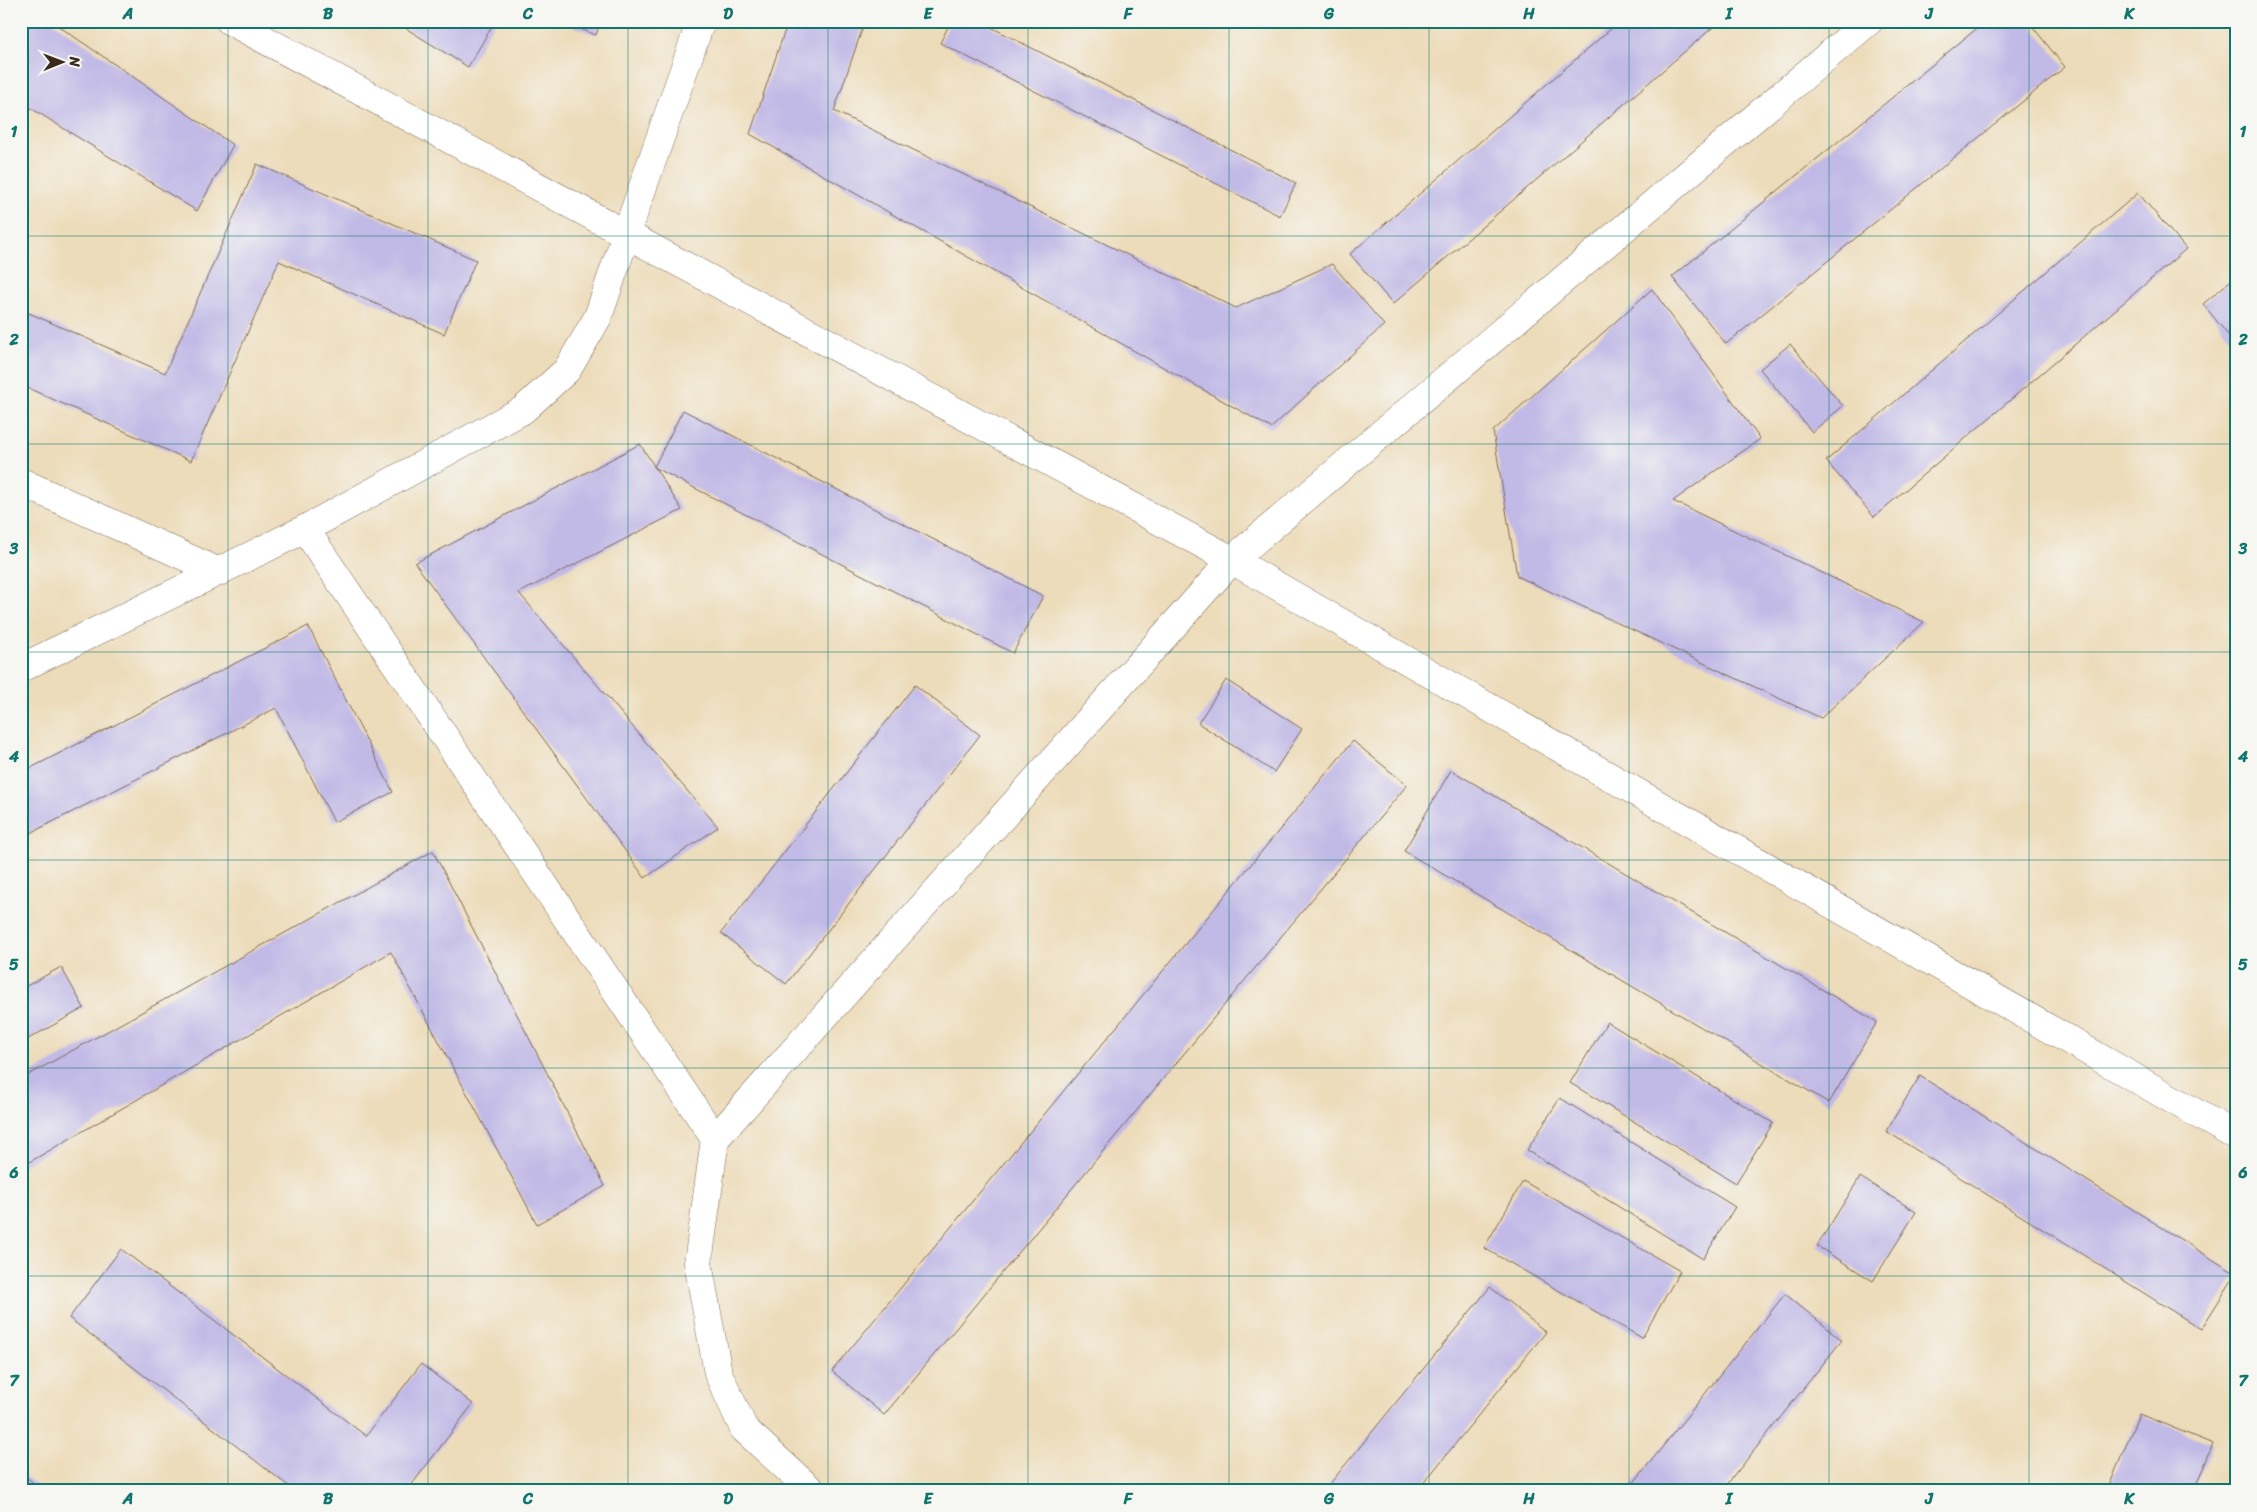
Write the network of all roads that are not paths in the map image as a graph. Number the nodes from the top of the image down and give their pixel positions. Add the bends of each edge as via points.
1 (230, 21) edge
2 (701, 21) edge
3 (1869, 21) edge
4 (626, 235) junction
5 (21, 482) edge
6 (305, 529) junction
7 (1232, 560) junction
8 (219, 572) junction
9 (21, 668) edge
10 (2236, 1136) edge
11 (715, 1138) junction
12 (812, 1491) edge

1 - 4 street
2 - 4 street
3 - 7 street
4 - 6 street via 598,318 567,370 523,410
4 - 7 street
5 - 8 street
6 - 8 street
6 - 11 street
7 - 10 street
7 - 11 street
8 - 9 street
11 - 12 street via 698,1263 718,1373 744,1429

